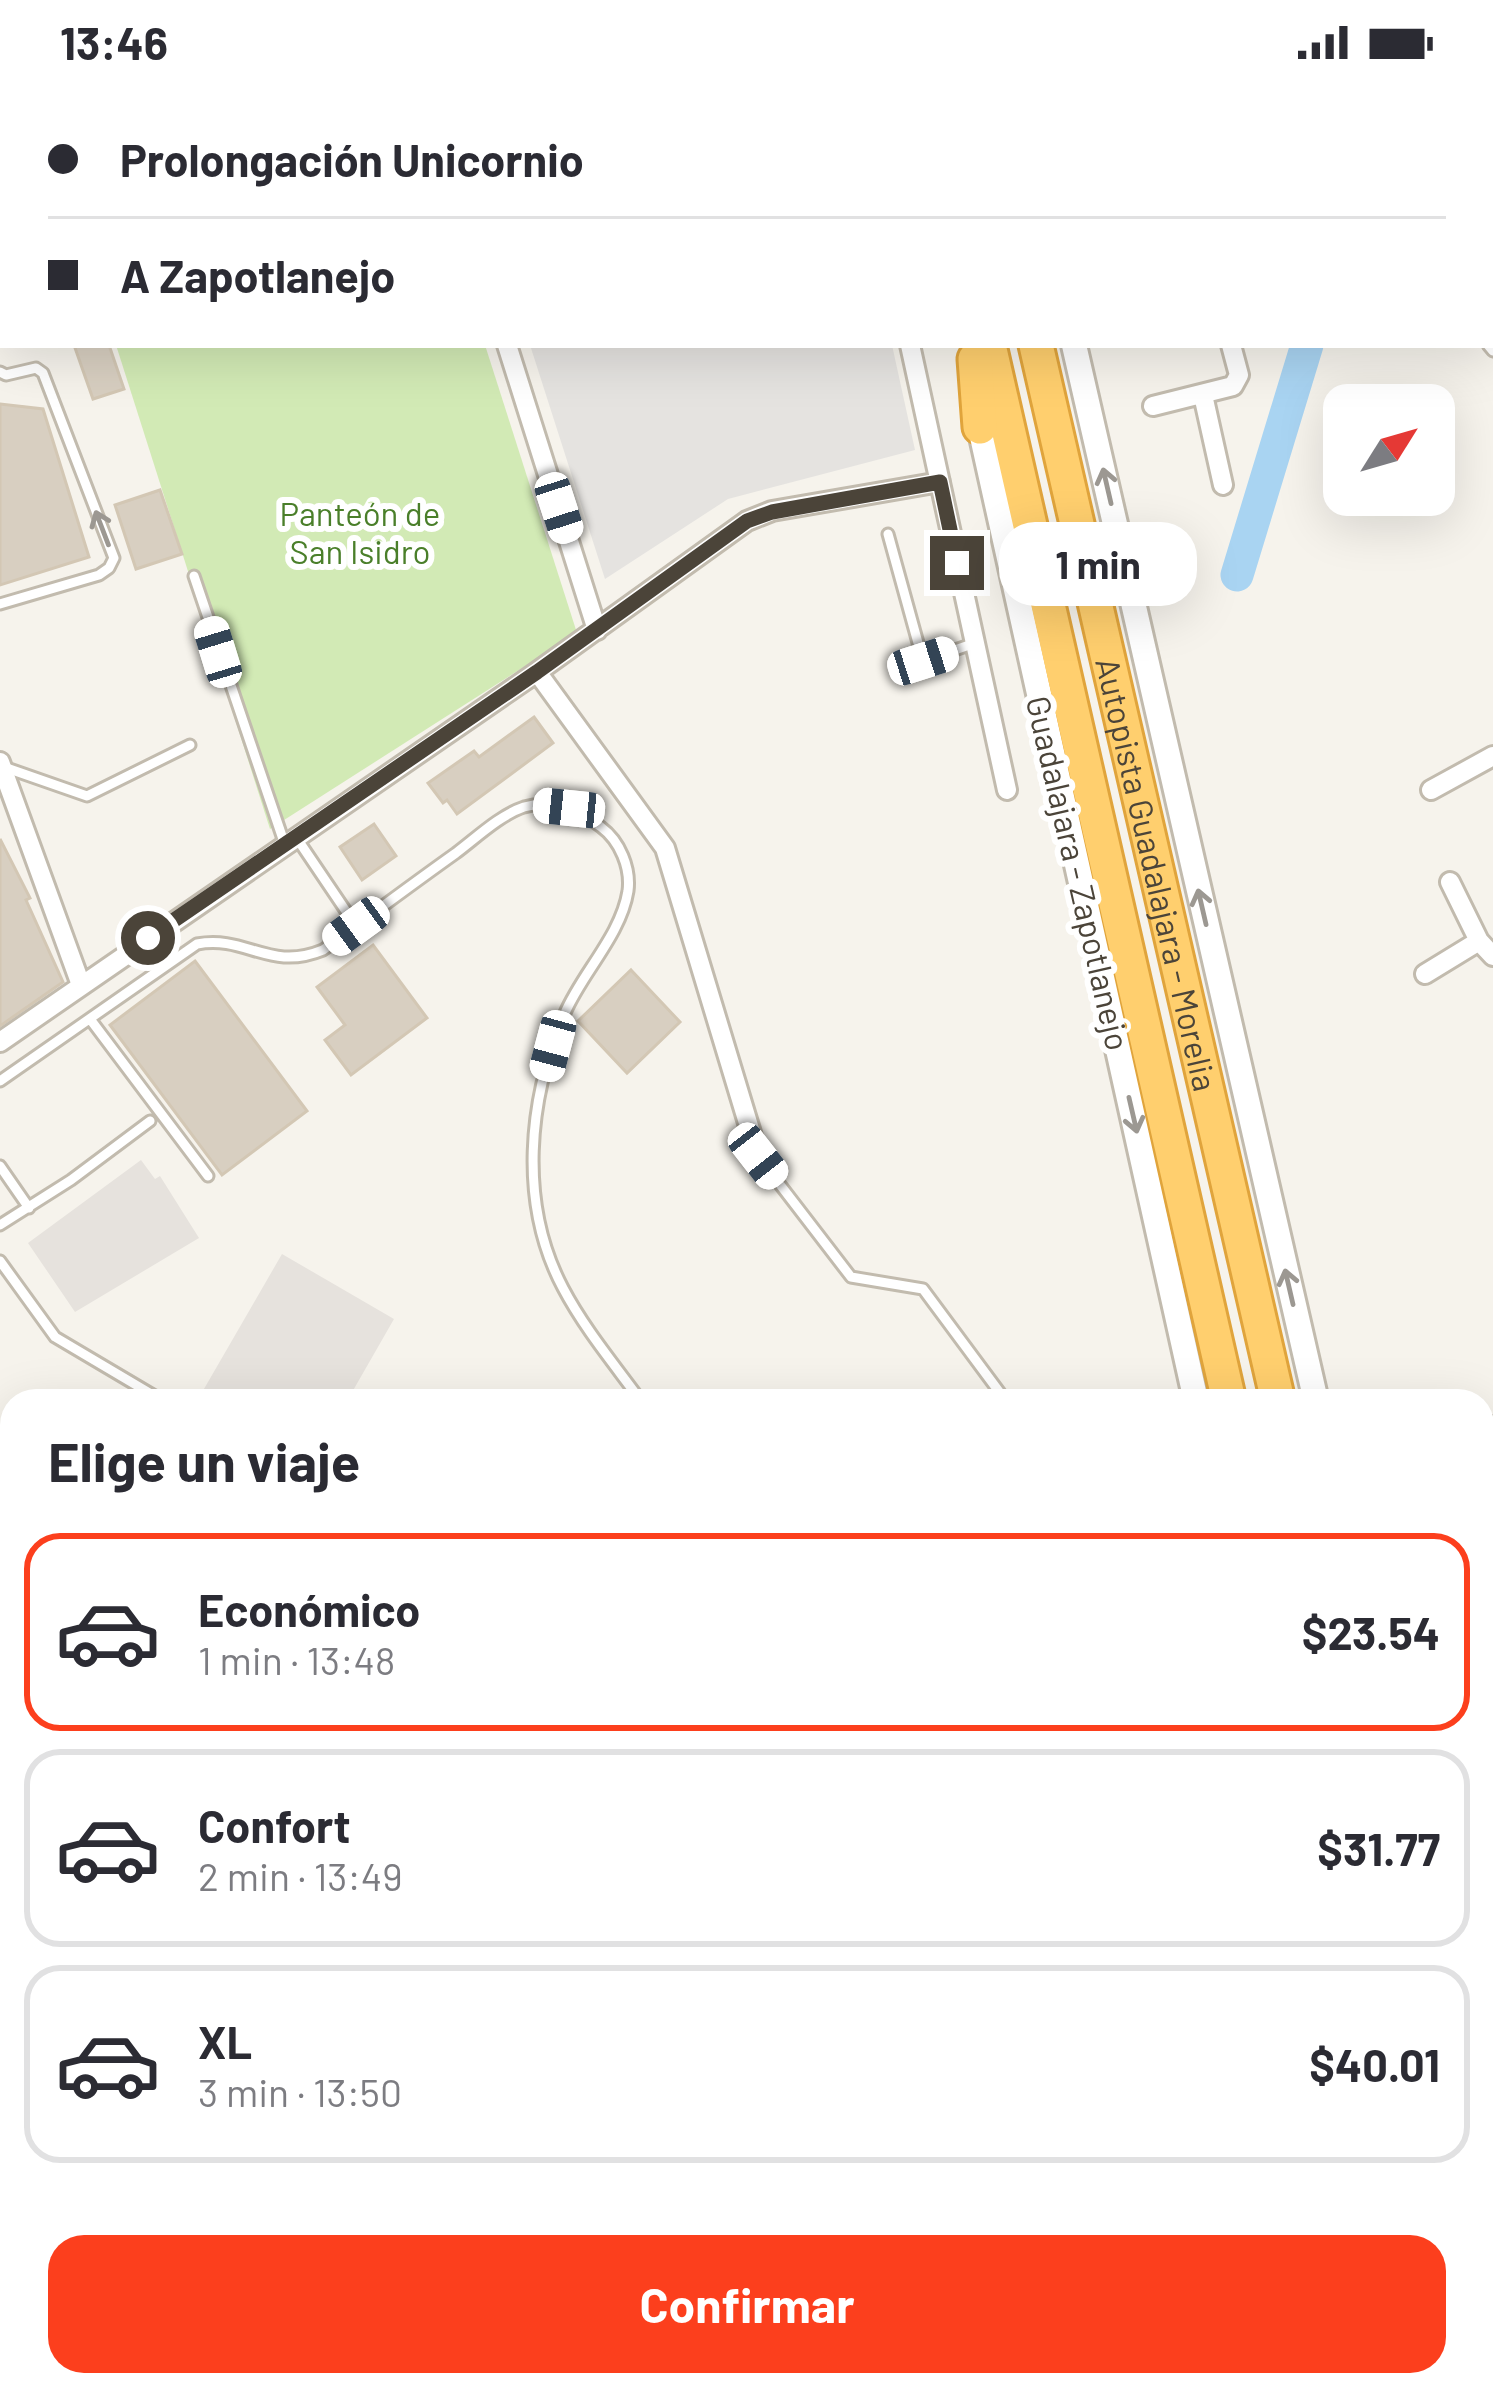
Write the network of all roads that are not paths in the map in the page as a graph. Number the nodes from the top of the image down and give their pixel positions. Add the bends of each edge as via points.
1 (508, 348) edge
2 (911, 348) edge
3 (962, 348) edge
4 (974, 348) edge
5 (990, 348) edge
6 (1037, 348) edge
7 (1076, 348) edge
8 (1232, 348) edge
9 (0, 372) edge
10 (1203, 395) junction
11 (1153, 406) dead end
12 (980, 427) junction
13 (940, 482) junction
14 (1222, 485) dead end
15 (888, 534) dead end
16 (194, 576) dead end
17 (0, 604) edge
18 (597, 630) junction
19 (975, 643) junction
20 (537, 672) junction
21 (190, 745) dead end
22 (1493, 756) edge
23 (1, 764) edge
24 (1007, 790) dead end
25 (1431, 790) dead end
26 (291, 841) junction
27 (1450, 882) dead end
28 (356, 926) junction
29 (1479, 941) junction
30 (1493, 956) edge
31 (1425, 974) dead end
32 (81, 985) junction
33 (90, 1018) junction
34 (0, 1042) edge
35 (0, 1081) edge
36 (150, 1120) dead end
37 (758, 1156) joint
38 (0, 1166) edge
39 (208, 1176) dead end
40 (29, 1208) junction
41 (0, 1225) edge
42 (0, 1261) edge
43 (143, 1389) edge
44 (633, 1389) edge
45 (997, 1389) edge
46 (1193, 1389) edge
47 (1225, 1389) edge
48 (1275, 1389) edge
49 (1313, 1389) edge

1 - 18 street
2 - 13 street
3 - 12 street, Guadalajara - Zapotlanejo
4 - 12 highway
5 - 47 highway, Autopista Guadalajara - Morelia
6 - 48 highway, Autopista Guadalajara - Morelia
49 -> 7 street
8 - 10 street via 1237,382
17 -> 9 lane via 99,575 114,558 43,373
10 - 11 street
10 - 14 street
12 -> 46 street, Guadalajara - Zapotlanejo
13 - 18 street via 747,521
13 - 19 street
15 - 19 lane via 923,661
16 - 26 lane via 255,766
18 - 20 street
19 - 24 street
20 - 26 street
20 - 37 street via 665,848
21 - 23 lane via 87,796
22 - 25 street
23 - 32 street
26 - 28 lane
26 - 32 street
27 - 29 street
28 - 33 lane via 291,960 197,944
28 - 44 lane via 524,808 569,808 611,835 624,856 621,915 564,1014 534,1116 532,1154 540,1224 561,1286
29 - 30 street
29 - 31 street
32 - 34 street
33 - 35 lane
33 - 39 lane
36 - 40 lane
37 - 45 lane via 851,1276 923,1289
38 - 40 lane
40 - 41 lane
42 - 43 lane via 55,1336

